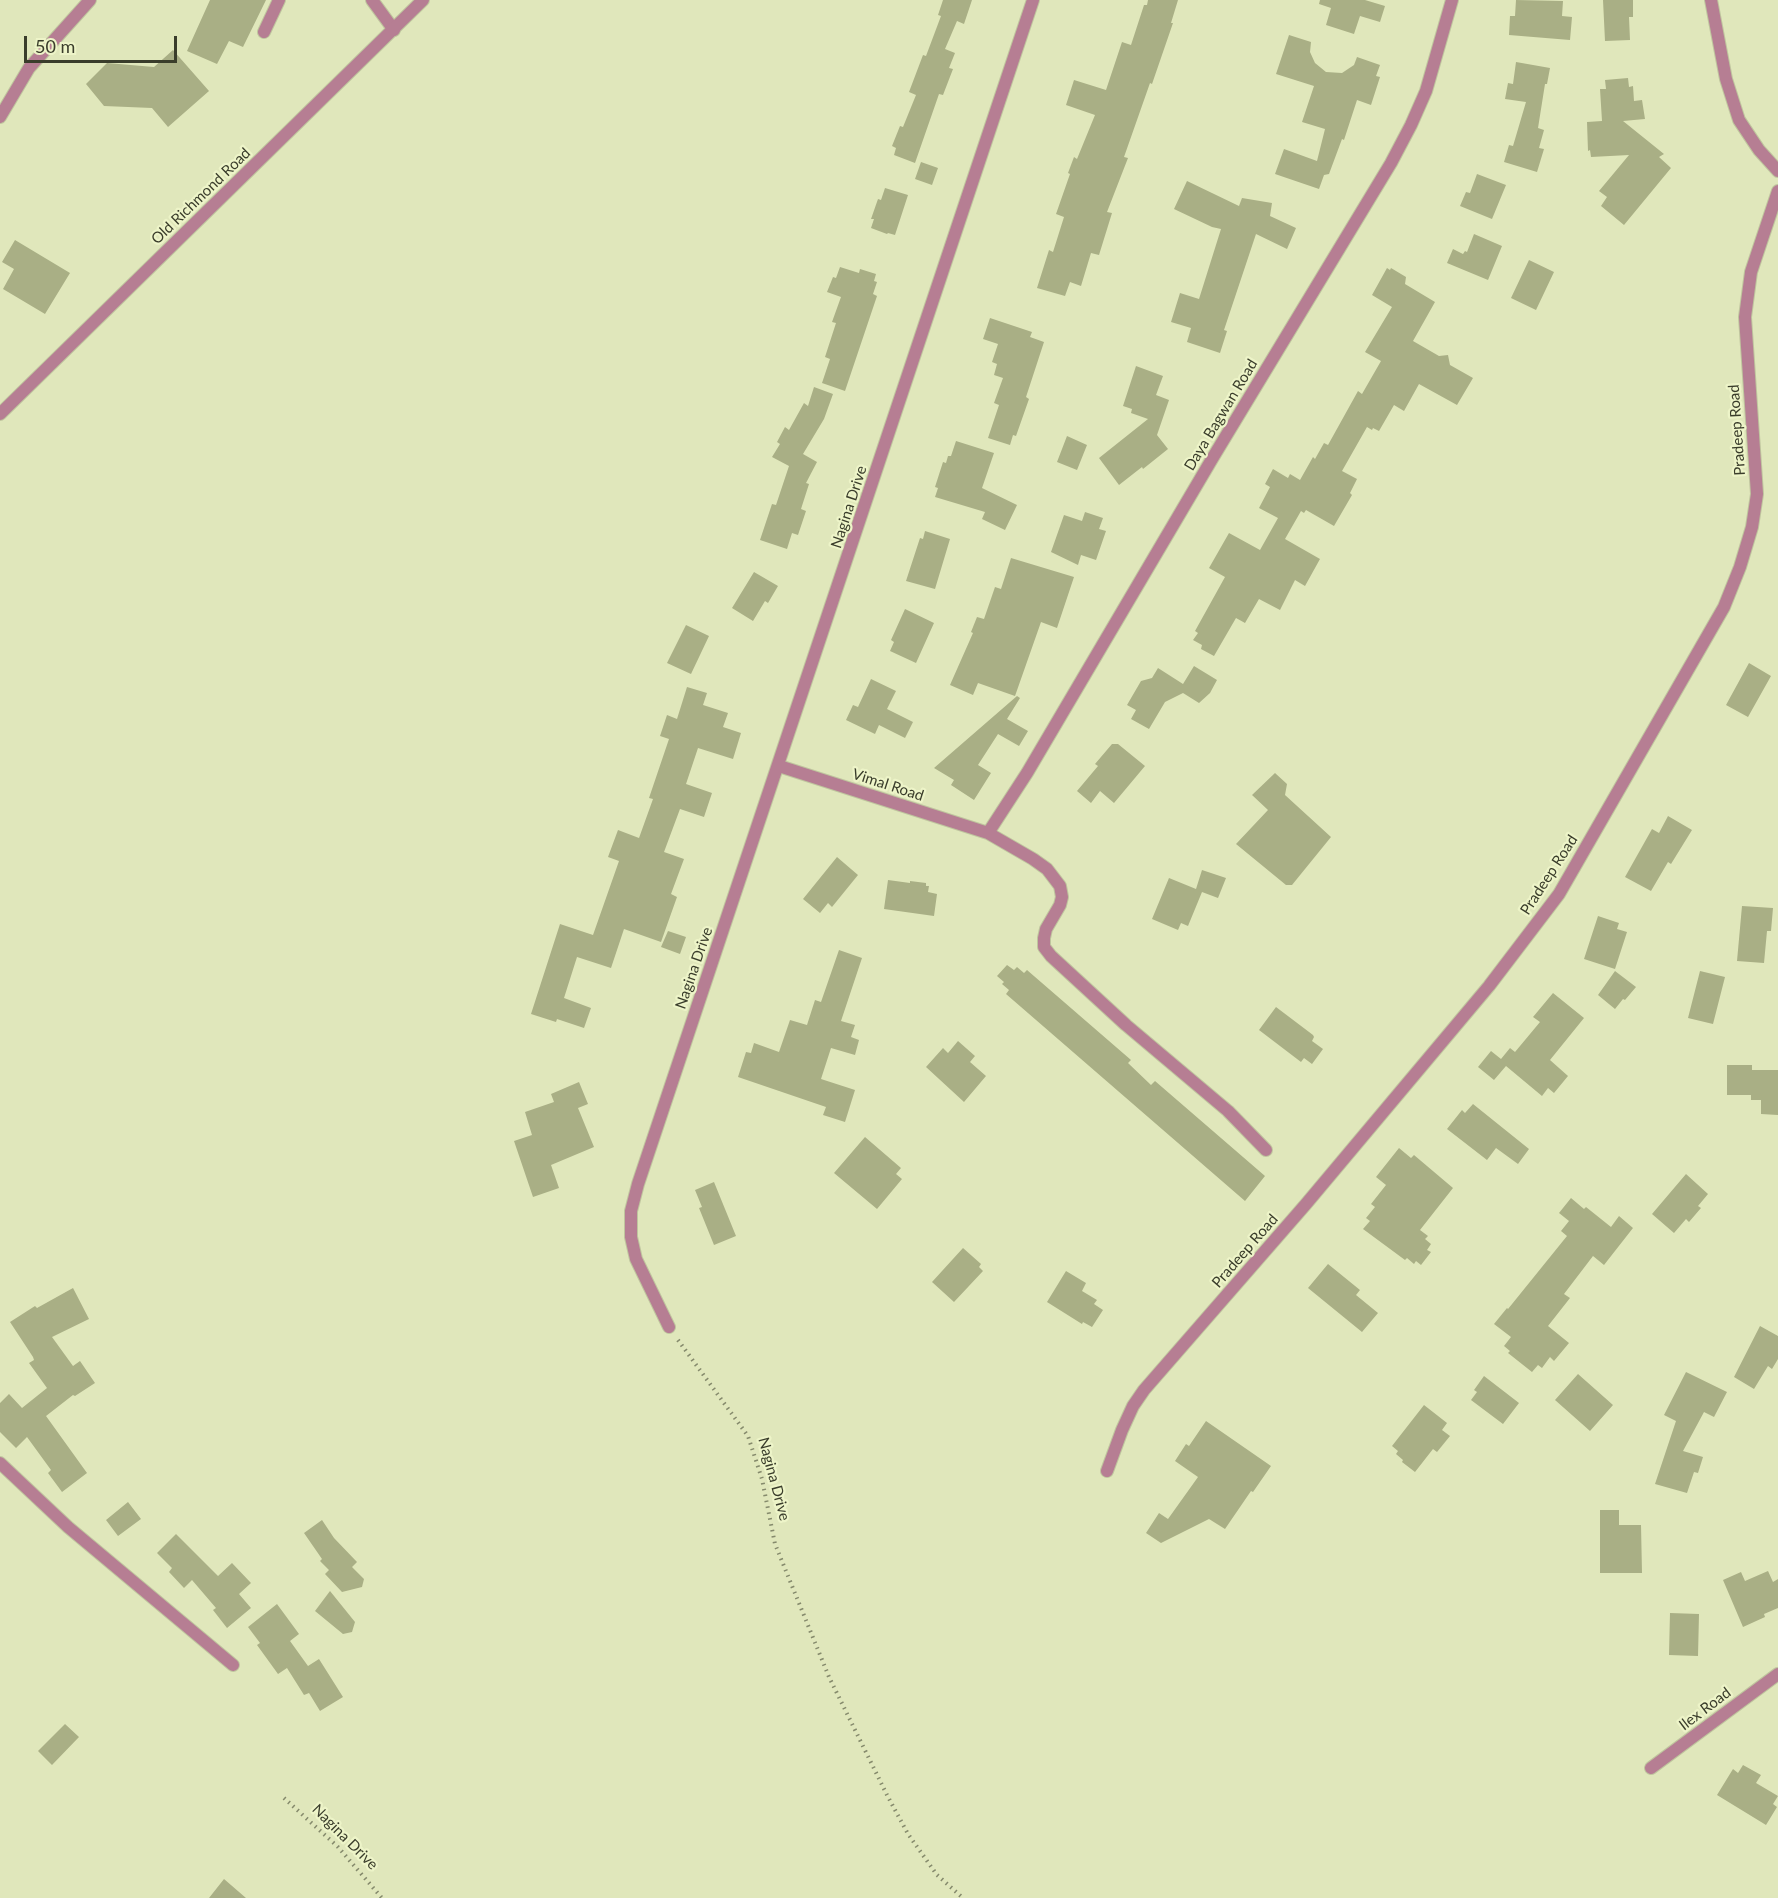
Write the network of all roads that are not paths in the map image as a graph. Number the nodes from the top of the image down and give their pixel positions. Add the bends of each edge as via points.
1 (90, 0) edge
2 (279, 0) edge
3 (372, 0) edge
4 (423, 0) edge
5 (1033, 0) edge
6 (1452, 0) edge
7 (1711, 0) edge
8 (394, 30) junction
9 (264, 32) dead end
10 (0, 117) edge
11 (1778, 171) edge
12 (1778, 191) edge
13 (0, 414) edge
14 (779, 766) junction
15 (988, 833) junction
16 (1266, 1150) dead end
17 (669, 1327) road end
18 (0, 1463) edge
19 (1107, 1471) dead end
20 (233, 1665) dead end
21 (1778, 1674) edge
22 (1651, 1768) dead end

1 - 10 street via 28,68
2 - 9 street
3 - 8 street
4 - 8 street, Old Richmond Road
5 - 14 street, Nagina Drive
6 - 15 street, Daya Bagwan Road via 1426,91 1390,163
7 - 11 street via 1738,120
8 - 13 street, Old Richmond Road
12 - 19 street, Pradeep Road via 1752,272 1745,317 1757,494 1749,537 1724,607 1559,894 1481,995 1144,1390 1122,1430
14 - 15 street, Vimal Road
14 - 17 street, Nagina Drive via 631,1211 636,1259
15 - 16 street, Vimal Road via 1047,869 1060,886 1060,905 1044,938 1044,947 1051,956 1228,1111
18 - 20 street via 68,1527
21 - 22 street, Ilex Road

